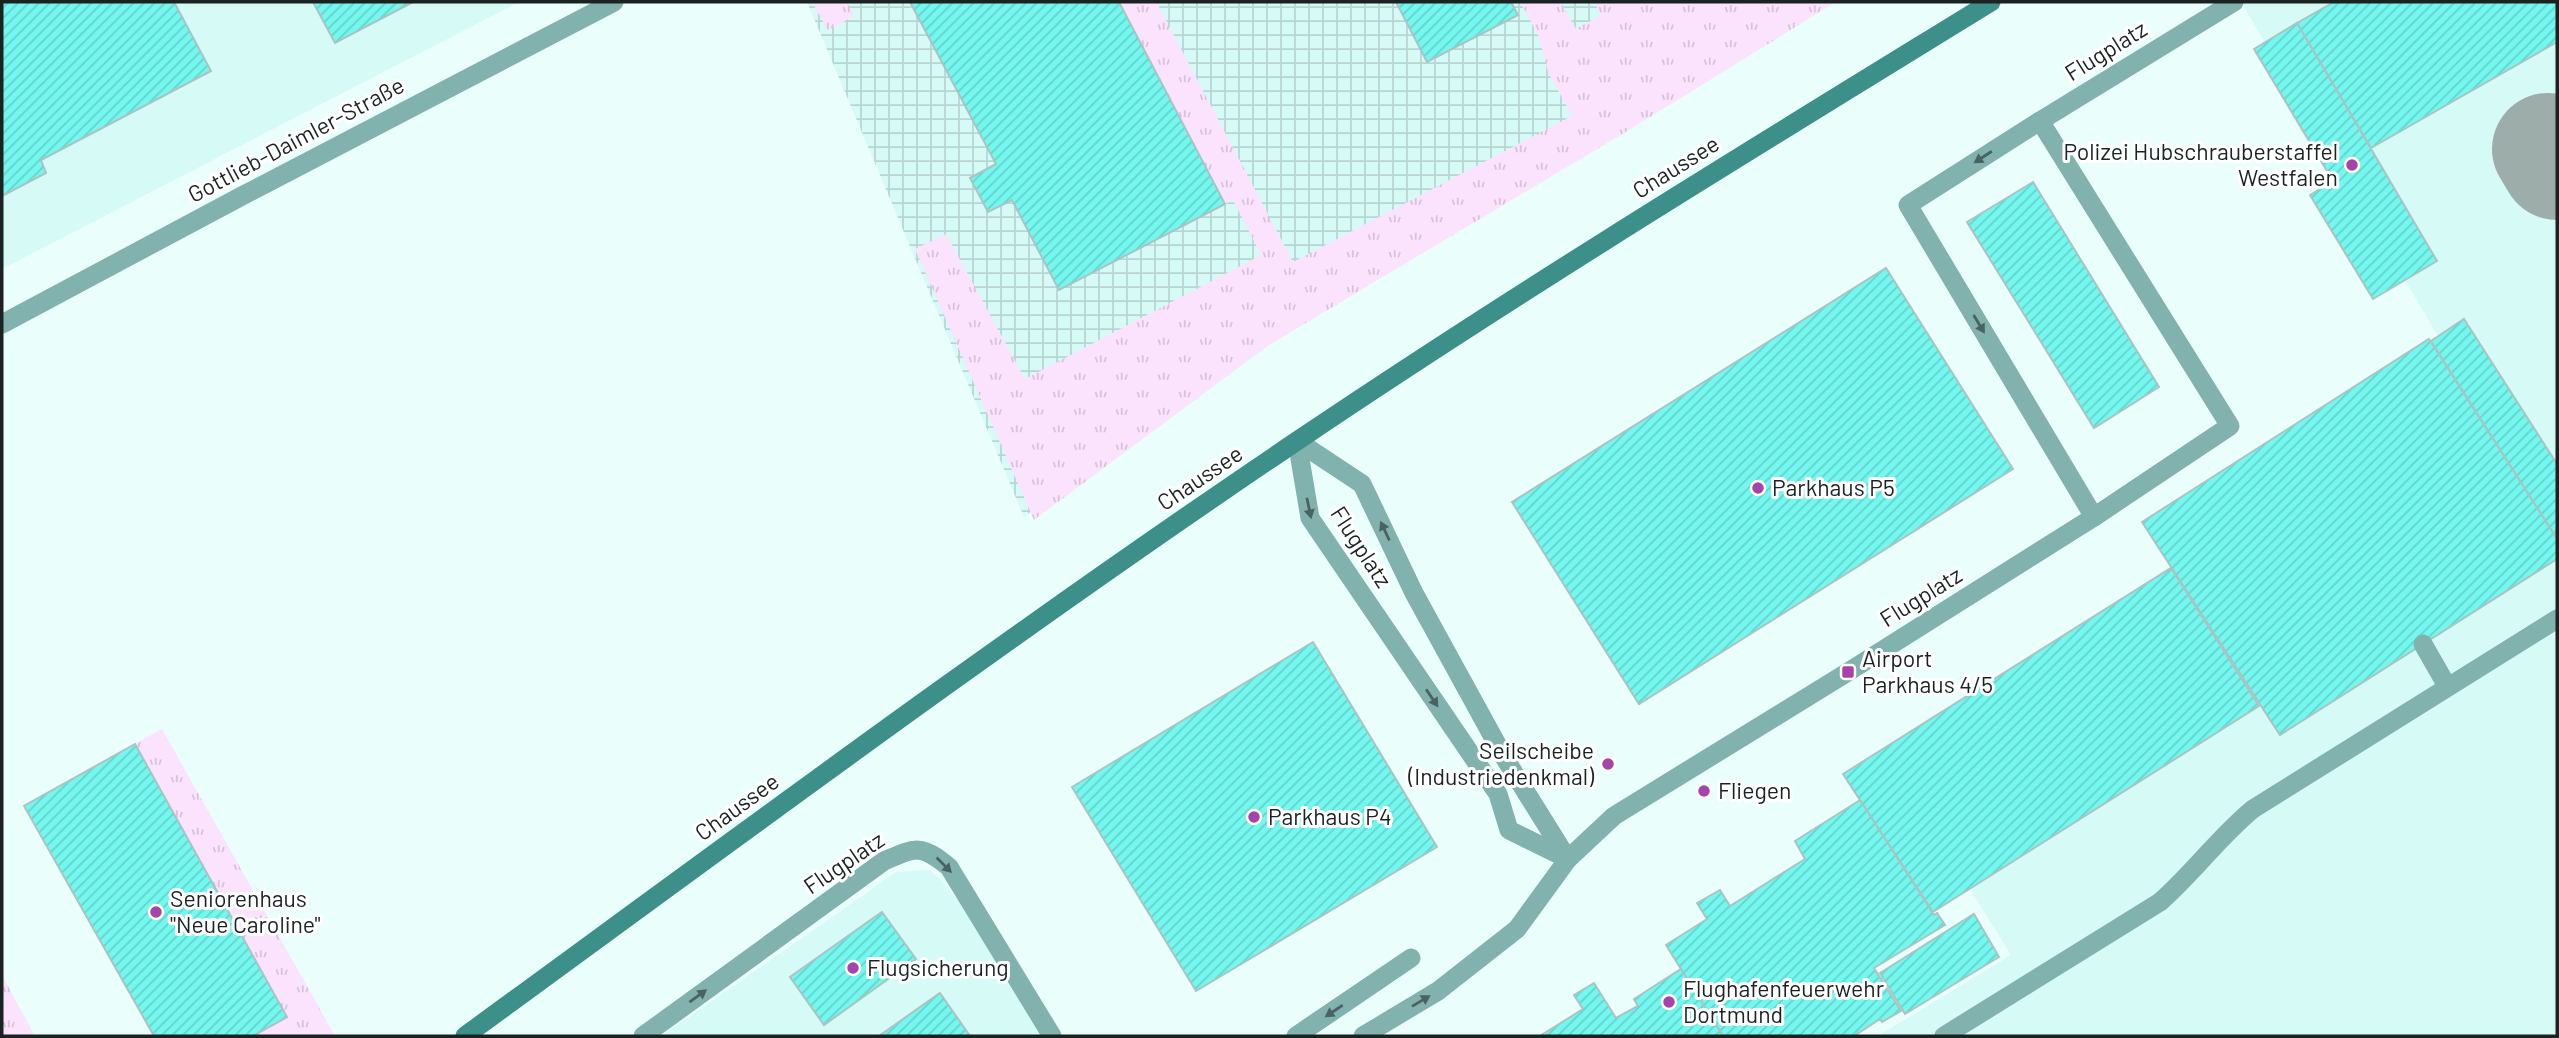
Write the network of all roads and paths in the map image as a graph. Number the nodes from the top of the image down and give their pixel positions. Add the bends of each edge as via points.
1 (614, 2) edge
2 (1991, 2) edge
3 (2234, 2) edge
4 (2040, 121) junction
5 (2, 324) edge
6 (1297, 441) junction
7 (2094, 517) junction
8 (2557, 619) edge
9 (2423, 644) dead end
10 (2447, 686) junction
11 (1568, 859) junction
12 (1411, 958) dead end
13 (1039, 1015) junction
14 (465, 1036) edge
15 (643, 1036) edge
16 (1039, 1036) edge
17 (1052, 1036) edge
18 (1296, 1036) edge
19 (1363, 1036) edge
20 (1944, 1036) edge

1 - 5 street, Gottlieb-Daimler-Straße
2 - 6 main road, Chaussee via 1657,207
3 - 4 street, Flugplatz
4 -> 7 street, Flugplatz via 1908,205
4 - 7 street, Flugplatz via 2230,426
11 -> 6 street, Flugplatz via 1504,757 1414,593 1363,484
6 -> 11 street, Flugplatz via 1310,518 1498,794 1509,830
6 - 14 main road, Chaussee via 1020,630
7 - 11 street, Flugplatz via 1614,816
8 - 10 street
9 - 10 street
10 - 20 street via 2253,808 2160,902
19 -> 11 street, Flugplatz via 1437,991 1517,929
12 -> 18 street
15 -> 13 street, Flugplatz via 884,861 911,849 930,852 949,867
13 - 16 street
13 - 17 street, Flugplatz

